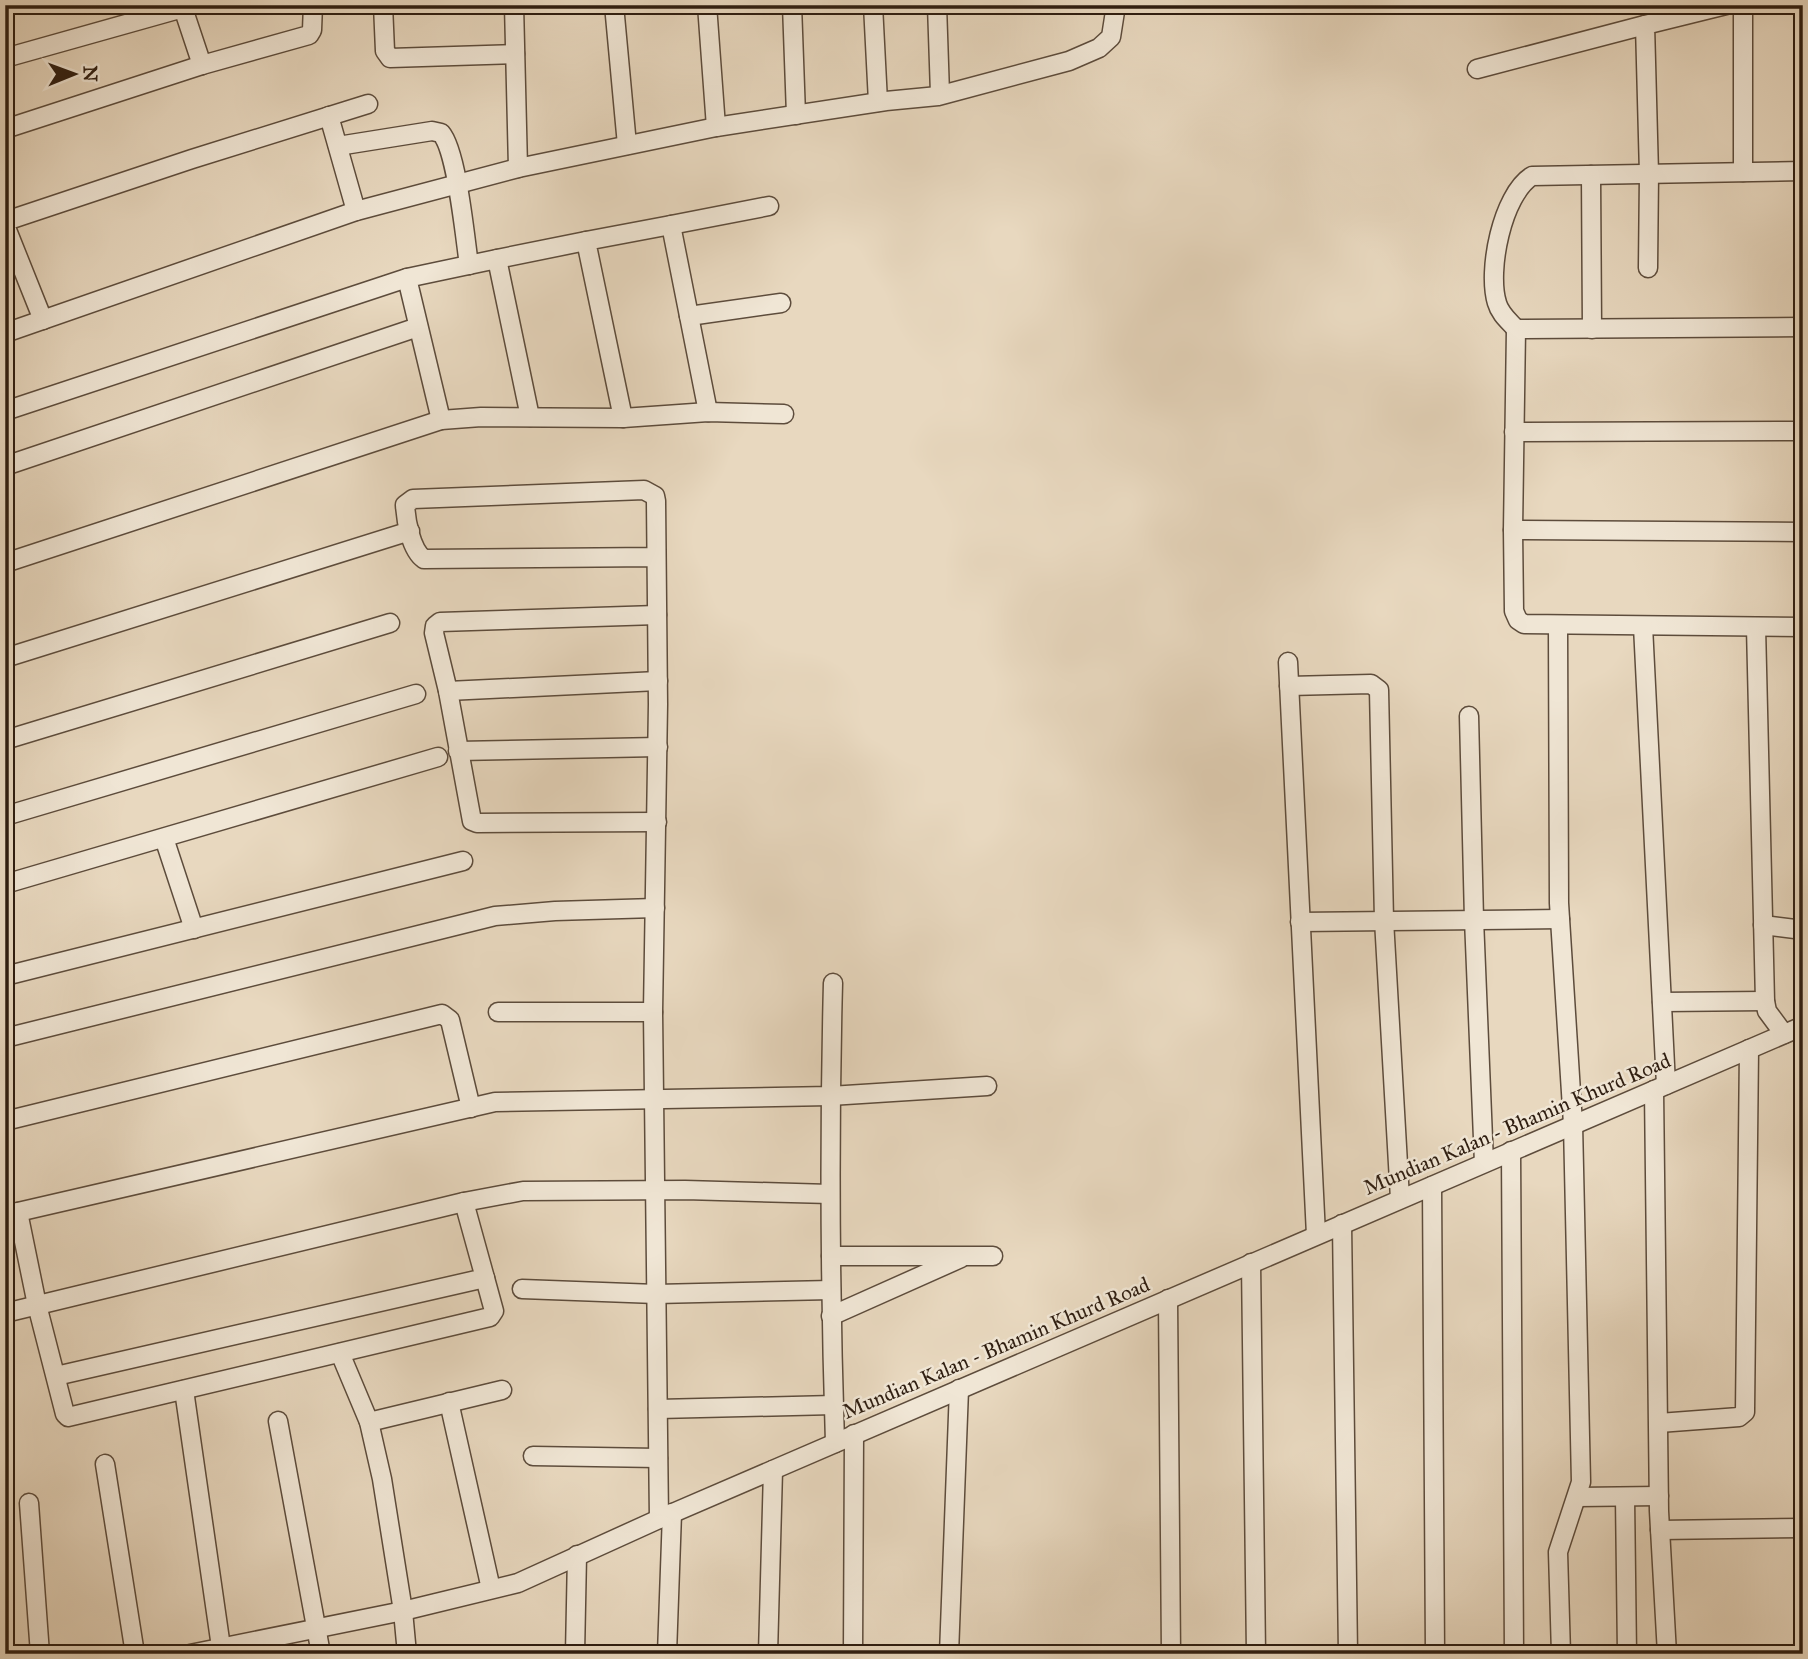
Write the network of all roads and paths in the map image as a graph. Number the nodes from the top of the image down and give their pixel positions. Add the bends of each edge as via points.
1 (313, 5) edge
2 (383, 5) edge
3 (514, 5) edge
4 (614, 5) edge
5 (707, 5) edge
6 (792, 5) edge
7 (873, 5) edge
8 (937, 5) edge
9 (1116, 5) edge
10 (1726, 5) edge
11 (1743, 5) edge
12 (182, 6) edge
13 (1644, 25) junction
14 (515, 54) junction
15 (5, 58) edge
16 (202, 65) junction
17 (1477, 69) dead end
18 (940, 94) junction
19 (878, 102) junction
20 (368, 104) dead end
21 (796, 115) junction
22 (330, 116) junction
23 (716, 127) junction
24 (5, 129) edge
25 (626, 145) junction
26 (338, 146) junction
27 (518, 168) junction
28 (1803, 171) edge
29 (1743, 172) junction
30 (1649, 174) junction
31 (1591, 175) junction
32 (458, 186) junction
33 (769, 206) dead end
34 (356, 211) junction
35 (671, 225) junction
36 (7, 233) edge
37 (586, 242) junction
38 (496, 259) junction
39 (13, 265) edge
40 (469, 265) junction
41 (1648, 268) dead end
42 (408, 278) junction
43 (781, 303) dead end
44 (689, 316) junction
45 (43, 320) junction
46 (418, 327) junction
47 (1803, 327) edge
48 (1592, 328) junction
49 (1516, 329) junction
50 (5, 333) edge
51 (5, 411) edge
52 (708, 412) junction
53 (784, 414) dead end
54 (530, 417) junction
55 (623, 418) junction
56 (441, 420) junction
57 (1803, 431) edge
58 (1514, 432) junction
59 (5, 466) edge
60 (1513, 530) junction
61 (410, 531) junction
62 (1803, 532) edge
63 (656, 557) junction
64 (5, 563) edge
65 (657, 615) junction
66 (390, 623) dead end
67 (1558, 626) junction
68 (1643, 626) junction
69 (1756, 627) junction
70 (1803, 627) edge
71 (5, 657) edge
72 (1288, 662) dead end
73 (658, 681) junction
74 (1289, 686) junction
75 (448, 691) junction
76 (416, 694) dead end
77 (1469, 716) dead end
78 (5, 740) edge
79 (657, 747) junction
80 (458, 751) junction
81 (438, 757) dead end
82 (5, 816) edge
83 (657, 822) junction
84 (164, 838) junction
85 (463, 862) dead end
86 (5, 884) edge
87 (655, 908) junction
88 (1474, 919) junction
89 (1560, 919) junction
90 (1384, 920) junction
91 (1300, 922) junction
92 (1763, 925) junction
93 (194, 929) junction
94 (1803, 930) edge
95 (5, 976) edge
96 (832, 983) dead end
97 (1765, 1001) junction
98 (1662, 1002) junction
99 (498, 1012) dead end
100 (653, 1012) junction
101 (1803, 1026) edge
102 (1784, 1034) junction
103 (5, 1038) edge
104 (1749, 1049) junction
105 (987, 1086) dead end
106 (1660, 1087) junction
107 (830, 1096) junction
108 (654, 1099) junction
109 (471, 1108) junction
110 (5, 1121) edge
111 (1573, 1124) junction
112 (1511, 1151) junction
113 (1484, 1163) junction
114 (1432, 1185) junction
115 (654, 1190) junction
116 (831, 1194) junction
117 (1399, 1199) junction
118 (464, 1202) junction
119 (11, 1213) edge
120 (1342, 1224) junction
121 (1316, 1235) junction
122 (968, 1255) junction
123 (831, 1256) junction
124 (993, 1256) dead end
125 (1251, 1263) junction
126 (485, 1278) junction
127 (522, 1289) dead end
128 (831, 1290) junction
129 (656, 1294) junction
130 (1168, 1299) junction
131 (37, 1305) junction
132 (5, 1313) edge
133 (831, 1316) junction
134 (340, 1353) junction
135 (56, 1376) junction
136 (959, 1389) junction
137 (502, 1390) dead end
138 (184, 1391) junction
139 (449, 1402) junction
140 (834, 1405) junction
141 (657, 1409) junction
142 (278, 1421) dead end
143 (369, 1422) junction
144 (1658, 1423) junction
145 (854, 1434) junction
146 (835, 1443) junction
147 (533, 1456) dead end
148 (658, 1458) junction
149 (105, 1464) dead end
150 (773, 1470) junction
151 (1659, 1496) junction
152 (1578, 1497) junction
153 (1625, 1497) junction
154 (29, 1503) dead end
155 (666, 1516) junction
156 (1803, 1528) edge
157 (1660, 1530) junction
158 (576, 1555) junction
159 (491, 1589) junction
160 (403, 1611) junction
161 (318, 1629) junction
162 (221, 1651) edge
163 (40, 1654) edge
164 (135, 1654) edge
165 (190, 1654) edge
166 (321, 1654) edge
167 (407, 1654) edge
168 (575, 1654) edge
169 (667, 1654) edge
170 (768, 1654) edge
171 (853, 1654) edge
172 (949, 1654) edge
173 (1171, 1654) edge
174 (1256, 1654) edge
175 (1348, 1654) edge
176 (1435, 1654) edge
177 (1514, 1654) edge
178 (1561, 1654) edge
179 (1626, 1654) edge
180 (1667, 1654) edge

1 - 16 street via 309,35
2 - 14 street via 384,51 390,58
3 - 14 street
4 - 25 street
5 - 23 street
6 - 21 street
7 - 19 street
8 - 18 street
9 - 18 street via 1111,37 1099,48 1069,61
10 - 13 street
11 - 29 street
12 - 15 street
12 - 16 street
13 - 17 street
13 - 30 street
14 - 27 street
16 - 24 street
18 - 19 street
19 - 21 street
20 - 22 street
21 - 23 street
22 - 26 street
22 - 36 street via 9,220
23 - 25 street
25 - 27 street
26 - 32 street via 441,133 447,139
26 - 34 street
27 - 32 street
28 - 29 street
29 - 30 street
30 - 31 street
30 - 41 street
31 - 48 street
31 - 49 street via 1532,176 1519,187 1510,205 1497,252 1495,287 1500,312
32 - 34 street
32 - 40 street
33 - 35 street
34 - 45 street
35 - 37 street
35 - 44 street
36 - 39 street
37 - 38 street
37 - 55 street
38 - 40 street
38 - 54 street
39 - 45 street
40 - 42 street
42 - 46 street
42 - 51 street
43 - 44 street
44 - 52 street
45 - 50 street
46 - 56 street
46 - 59 street
47 - 48 street
48 - 49 street
49 - 58 street
52 - 53 street
52 - 55 street
54 - 55 street
54 - 56 street
56 - 64 street
57 - 58 street
58 - 60 street
60 - 62 street
60 - 67 street via 1518,620 1530,626
61 - 63 street via 424,559
61 - 63 street via 405,507 413,499 649,491 656,501
61 - 71 street
63 - 65 street
65 - 73 street
65 - 75 street via 438,622 434,633
66 - 78 street
67 - 68 street
67 - 89 street
68 - 69 street
68 - 98 street
69 - 70 street
69 - 92 street
72 - 74 street
73 - 75 street
73 - 79 street
74 - 90 street via 1377,687
74 - 91 street
75 - 80 street
76 - 82 street
77 - 88 street
79 - 80 street
79 - 83 street
80 - 83 street via 474,822
81 - 84 street
83 - 87 street
84 - 86 street
84 - 93 street
85 - 93 street
87 - 100 street
87 - 103 street via 495,916
88 - 89 street
88 - 90 street
88 - 113 street
89 - 111 street
90 - 91 street
90 - 117 street
91 - 121 street
92 - 94 street
92 - 97 street
93 - 95 street
96 - 107 street
97 - 98 street
97 - 102 street
98 - 106 street
99 - 100 street
100 - 108 street
101 - 102 street, Mundian Kalan - Bhamin Khurd Road
102 - 104 street, Mundian Kalan - Bhamin Khurd Road
104 - 106 street, Mundian Kalan - Bhamin Khurd Road
104 - 144 street via 1745,1412 1739,1417
105 - 107 street
106 - 111 street, Mundian Kalan - Bhamin Khurd Road
106 - 144 street
107 - 108 street
107 - 116 street
108 - 109 street via 510,1101
108 - 115 street
109 - 110 street via 450,1020 442,1014
109 - 119 street
111 - 112 street, Mundian Kalan - Bhamin Khurd Road
111 - 152 street
112 - 113 street, Mundian Kalan - Bhamin Khurd Road
112 - 177 street
113 - 114 street, Mundian Kalan - Bhamin Khurd Road
114 - 117 street, Mundian Kalan - Bhamin Khurd Road
114 - 176 street
115 - 116 street
115 - 118 street via 523,1191
115 - 129 street
116 - 123 street
117 - 120 street, Mundian Kalan - Bhamin Khurd Road
118 - 126 street
118 - 131 street
119 - 131 street
120 - 121 street, Mundian Kalan - Bhamin Khurd Road
120 - 175 street
121 - 125 street, Mundian Kalan - Bhamin Khurd Road
122 - 123 street
122 - 124 street
122 - 133 street
123 - 128 street
125 - 130 street, Mundian Kalan - Bhamin Khurd Road
125 - 174 street
126 - 134 street via 494,1311 490,1317
126 - 135 street
127 - 129 street
128 - 129 street
128 - 133 street
129 - 141 street
130 - 136 street, Mundian Kalan - Bhamin Khurd Road
130 - 173 street
131 - 132 street
131 - 135 street
133 - 140 street
134 - 138 street
134 - 143 street
135 - 138 street via 68,1417
136 - 145 street, Mundian Kalan - Bhamin Khurd Road
136 - 172 street
137 - 139 street
138 - 162 street
139 - 143 street
139 - 159 street
140 - 141 street
140 - 146 street
141 - 148 street
142 - 161 street
143 - 160 street
144 - 151 street
145 - 146 street, Mundian Kalan - Bhamin Khurd Road
145 - 171 street
146 - 150 street, Mundian Kalan - Bhamin Khurd Road
147 - 148 street
148 - 155 street
149 - 164 street
150 - 155 street, Mundian Kalan - Bhamin Khurd Road
150 - 170 street
151 - 153 street
151 - 157 street
152 - 153 street
152 - 178 street via 1558,1552
153 - 179 street
154 - 163 street
155 - 158 street, Mundian Kalan - Bhamin Khurd Road
155 - 169 street
156 - 157 street
157 - 180 street
158 - 159 street, Mundian Kalan - Bhamin Khurd Road via 518,1583
158 - 168 street
159 - 160 street, Mundian Kalan - Bhamin Khurd Road
160 - 161 street, Mundian Kalan - Bhamin Khurd Road
160 - 167 street
161 - 162 street, Mundian Kalan - Bhamin Khurd Road
161 - 166 street
162 - 165 street, Mundian Kalan - Bhamin Khurd Road

